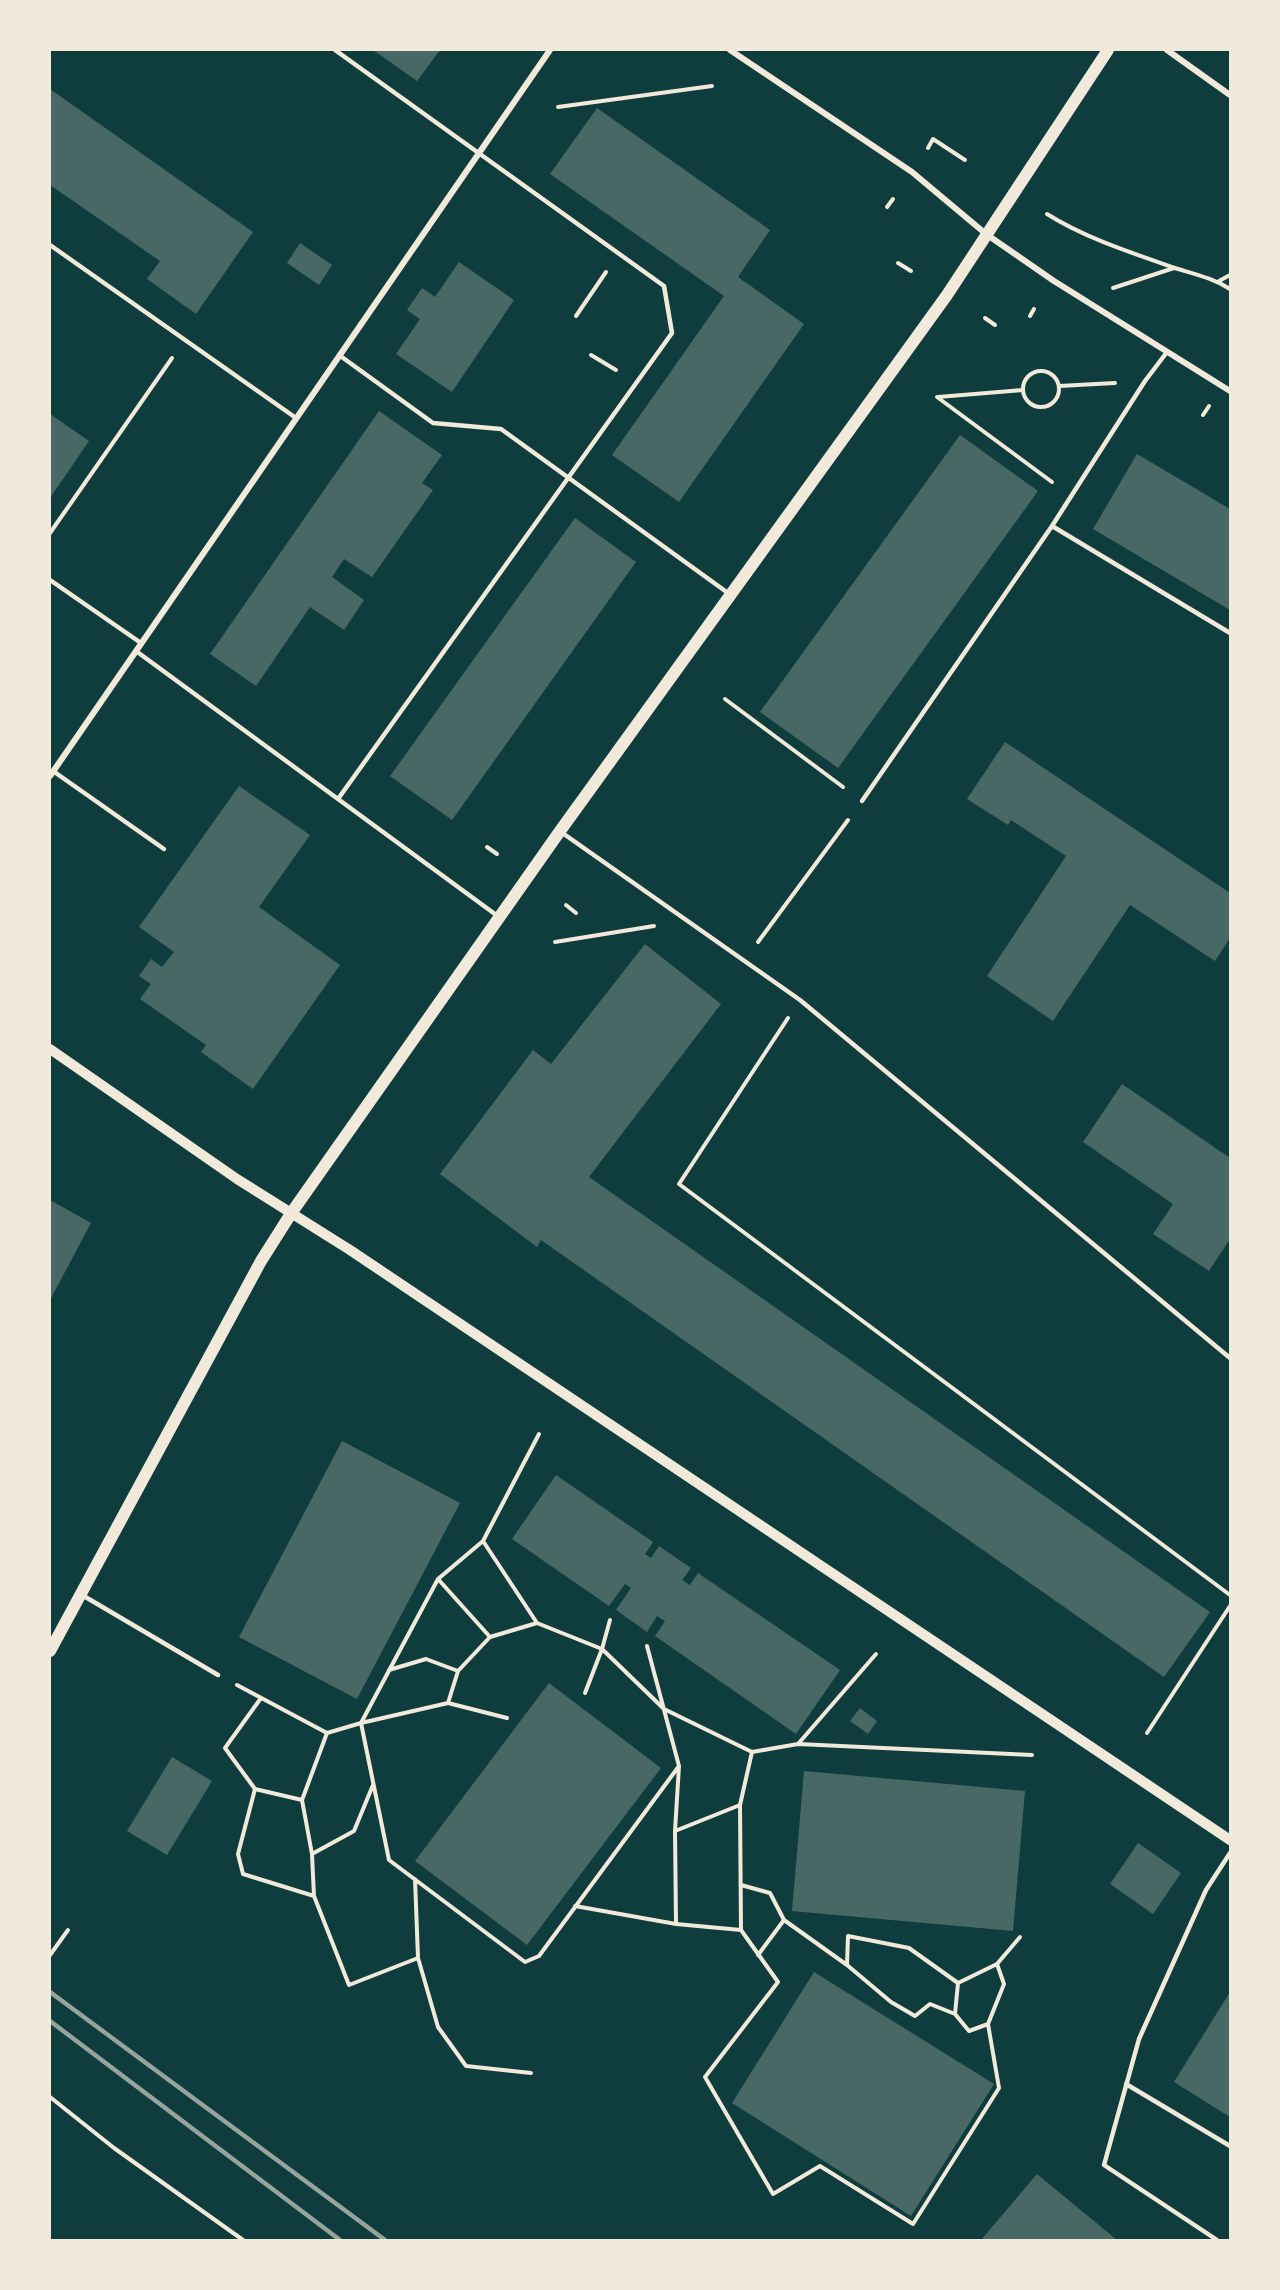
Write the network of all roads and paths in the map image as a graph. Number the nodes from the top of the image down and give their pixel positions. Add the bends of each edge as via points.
1 (335, 50) edge
2 (550, 50) edge
3 (730, 50) edge
4 (1108, 50) edge
5 (1167, 50) edge
6 (712, 87) dead end
7 (1230, 95) edge
8 (558, 107) dead end
9 (928, 148) dead end
10 (479, 152) junction
11 (965, 160) dead end
12 (893, 199) dead end
13 (887, 207) dead end
14 (1047, 214) dead end
15 (986, 234) junction
16 (50, 245) edge
17 (618, 253) junction
18 (898, 263) dead end
19 (1175, 268) junction
20 (911, 271) dead end
21 (1230, 275) edge
22 (1219, 281) junction
23 (1105, 283) dead end
24 (1230, 289) edge
25 (1034, 309) dead end
26 (576, 316) dead end
27 (1030, 316) dead end
28 (985, 318) dead end
29 (995, 325) dead end
30 (184, 340) junction
31 (1167, 352) junction
32 (339, 355) junction
33 (1145, 381) junction
34 (1059, 386) junction
35 (1023, 390) junction
36 (1230, 391) edge
37 (296, 418) junction
38 (568, 478) junction
39 (1072, 497) junction
40 (1052, 526) junction
41 (50, 533) edge
42 (50, 580) edge
43 (731, 595) junction
44 (1230, 633) edge
45 (141, 643) junction
46 (136, 651) junction
47 (725, 699) dead end
48 (51, 774) edge
49 (338, 799) junction
50 (862, 801) junction
51 (560, 831) junction
52 (487, 847) dead end
53 (164, 849) dead end
54 (497, 854) dead end
55 (566, 905) dead end
56 (576, 913) dead end
57 (500, 917) junction
58 (687, 921) junction
59 (555, 942) dead end
60 (744, 962) junction
61 (800, 1000) junction
62 (50, 1049) edge
63 (292, 1212) junction
64 (1230, 1358) edge
65 (539, 1434) dead end
66 (483, 1541) junction
67 (438, 1579) junction
68 (79, 1594) junction
69 (1230, 1595) edge
70 (1230, 1606) edge
71 (610, 1620) dead end
72 (537, 1623) junction
73 (490, 1637) junction
74 (647, 1646) dead end
75 (602, 1648) junction
76 (50, 1651) edge
77 (876, 1653) dead end
78 (389, 1670) junction
79 (458, 1671) junction
80 (218, 1675) joint
81 (585, 1693) dead end
82 (261, 1698) junction
83 (448, 1703) junction
84 (664, 1709) junction
85 (507, 1718) dead end
86 (361, 1723) junction
87 (327, 1733) junction
88 (1148, 1733) dead end
89 (798, 1744) junction
90 (752, 1752) junction
91 (1032, 1755) dead end
92 (679, 1766) junction
93 (374, 1784) junction
94 (255, 1789) junction
95 (302, 1800) junction
96 (740, 1805) junction
97 (675, 1830) junction
98 (1230, 1840) edge
99 (1230, 1853) edge
100 (312, 1854) junction
101 (416, 1879) junction
102 (741, 1885) junction
103 (314, 1896) junction
104 (575, 1906) junction
105 (784, 1920) junction
106 (676, 1924) junction
107 (68, 1929) dead end
108 (741, 1930) junction
109 (1020, 1937) dead end
110 (50, 1955) edge
111 (759, 1955) junction
112 (418, 1958) junction
113 (997, 1964) junction
114 (847, 1965) junction
115 (958, 1983) junction
116 (955, 2014) junction
117 (988, 2024) junction
118 (531, 2073) dead end
119 (1126, 2084) junction
120 (50, 2097) edge
121 (1230, 2146) edge
122 (243, 2241) edge
123 (1217, 2241) edge

1 - 10 lane
2 - 10 street
3 - 15 street via 912,172
4 - 15 main road
5 - 7 street
6 - 8 path
9 - 11 path via 933,139
10 - 17 lane
10 - 32 street
12 - 13 path
14 - 19 path
15 - 31 street
15 - 43 main road via 947,295
16 - 30 lane
17 - 26 path
17 - 38 lane via 664,286 672,333
18 - 20 path
19 - 22 path
19 - 23 path via 1114,288
21 - 22 path
22 - 24 path
25 - 27 path
28 - 29 path
30 - 37 lane
30 - 41 path
31 - 33 lane
31 - 36 street
32 - 37 street
32 - 38 lane via 433,423 501,429
33 - 34 path
33 - 39 lane
34 - 35 path via 1052,375 1039,371 1027,378
34 - 35 path via 1055,400 1043,407 1030,403
35 - 39 path via 937,398
37 - 45 street
38 - 43 lane
38 - 49 lane
39 - 40 lane
40 - 44 lane
40 - 50 lane
42 - 45 lane
43 - 51 main road
45 - 46 street
46 - 48 street
46 - 49 lane
47 - 50 path
48 - 53 lane
49 - 57 lane
50 - 60 path
51 - 57 main road
51 - 58 lane
52 - 54 path
55 - 56 path
57 - 63 main road
58 - 59 path
58 - 60 lane
60 - 61 lane
61 - 64 lane
61 - 69 path via 679,1184
62 - 63 street via 237,1179
63 - 68 main road via 261,1261
63 - 98 street
65 - 66 path
66 - 67 path
66 - 72 path
67 - 73 path
67 - 78 path
68 - 76 main road
68 - 80 lane
70 - 88 path
71 - 75 path
72 - 73 path
72 - 75 path
73 - 79 path
74 - 84 path
75 - 81 path
75 - 84 path
77 - 89 path
78 - 79 path via 426,1659
78 - 86 path
79 - 83 path
80 - 82 path
82 - 87 path
82 - 94 path via 225,1748
83 - 85 path
83 - 86 path
84 - 90 path
84 - 92 path
86 - 87 path
86 - 93 path
87 - 95 path
89 - 90 path
89 - 91 path
90 - 96 path
92 - 97 path
92 - 104 path
93 - 100 path via 354,1831
93 - 101 path via 389,1860
94 - 95 path
94 - 103 path via 238,1854 243,1874
95 - 100 path
96 - 97 path
96 - 102 path
97 - 106 path
99 - 119 lane via 1206,1890 1153,2007
100 - 103 path
101 - 104 path via 525,1962 539,1956
101 - 112 path
102 - 105 path via 770,1893
102 - 108 path
103 - 112 path via 349,1985
104 - 106 path
105 - 111 path
105 - 114 path
106 - 108 path
107 - 110 path
108 - 111 path
109 - 113 path
111 - 117 path via 778,1982 705,2077 773,2194 820,2166 914,2224 999,2088
112 - 118 path via 438,2027 466,2066
113 - 115 path
113 - 117 path via 1004,1984
114 - 115 path via 848,1936 909,1948
114 - 116 path via 891,2002 915,2016 930,2004
115 - 116 path
116 - 117 path via 969,2031
119 - 121 lane
119 - 123 lane via 1104,2165
120 - 122 path

